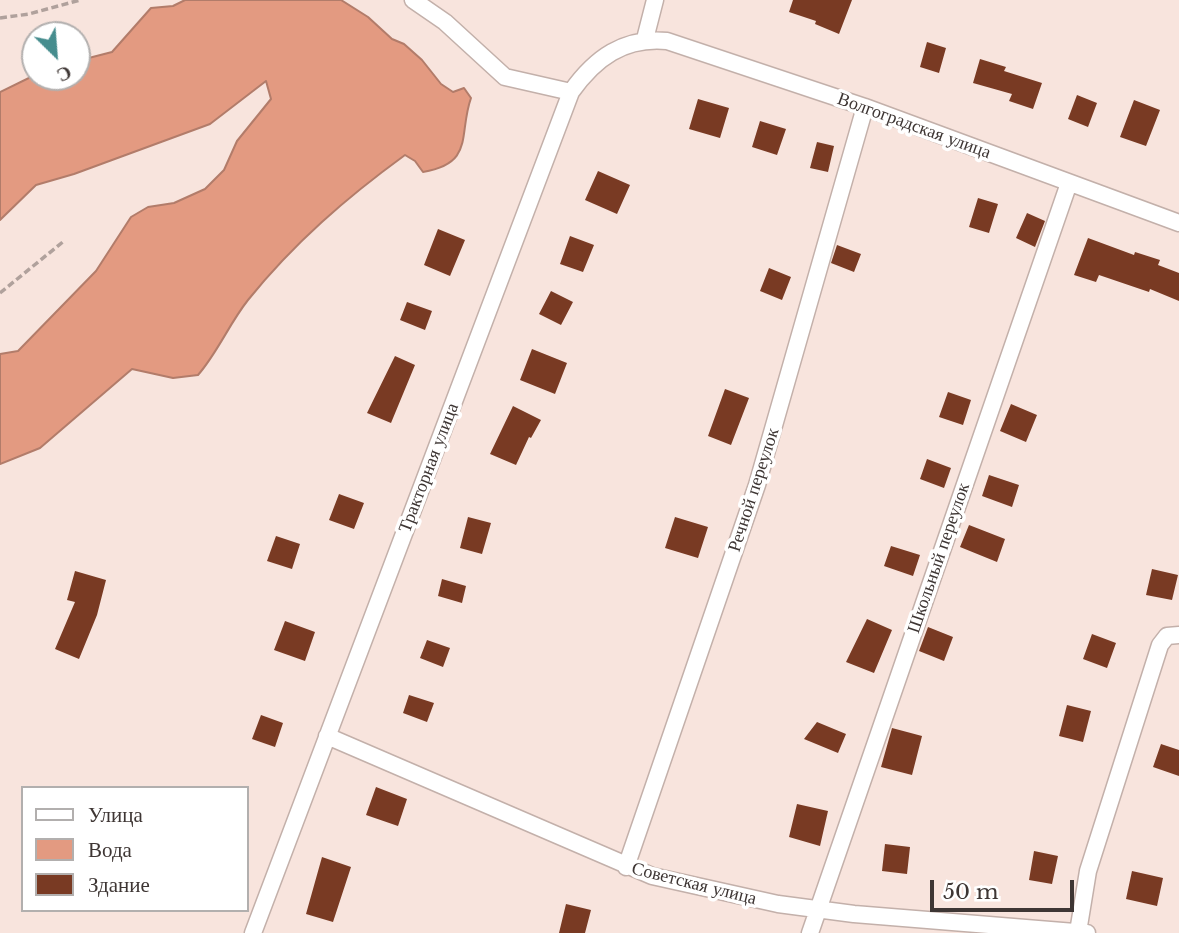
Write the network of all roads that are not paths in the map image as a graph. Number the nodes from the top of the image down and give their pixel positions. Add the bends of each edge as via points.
1 (413, 0) edge
2 (655, 0) edge
3 (645, 39) junction
4 (571, 92) junction
5 (865, 107) junction
6 (1069, 183) junction
7 (1179, 223) edge
8 (1179, 635) edge
9 (327, 736) junction
10 (626, 867) junction
11 (818, 909) junction
12 (1079, 932) edge
13 (253, 933) edge
14 (810, 933) edge
15 (1087, 933) edge

1 - 4 street via 445,22 505,77
2 - 3 street
3 - 4 street, Тракторная улица via 598,60
3 - 5 street, Волгоградская улица via 667,41
4 - 9 street, Тракторная улица
5 - 6 street, Волгоградская улица
5 - 10 street, Речной переулок via 757,485
6 - 7 street, Волгоградская улица
6 - 11 street, Школьный переулок
8 - 12 street via 1167,636 1160,645 1088,872
9 - 10 street, Советская улица
9 - 13 street, Тракторная улица
10 - 11 street, Советская улица via 677,882
11 - 12 street, Советская улица
11 - 14 street, Школьный переулок
12 - 15 street, Советская улица

